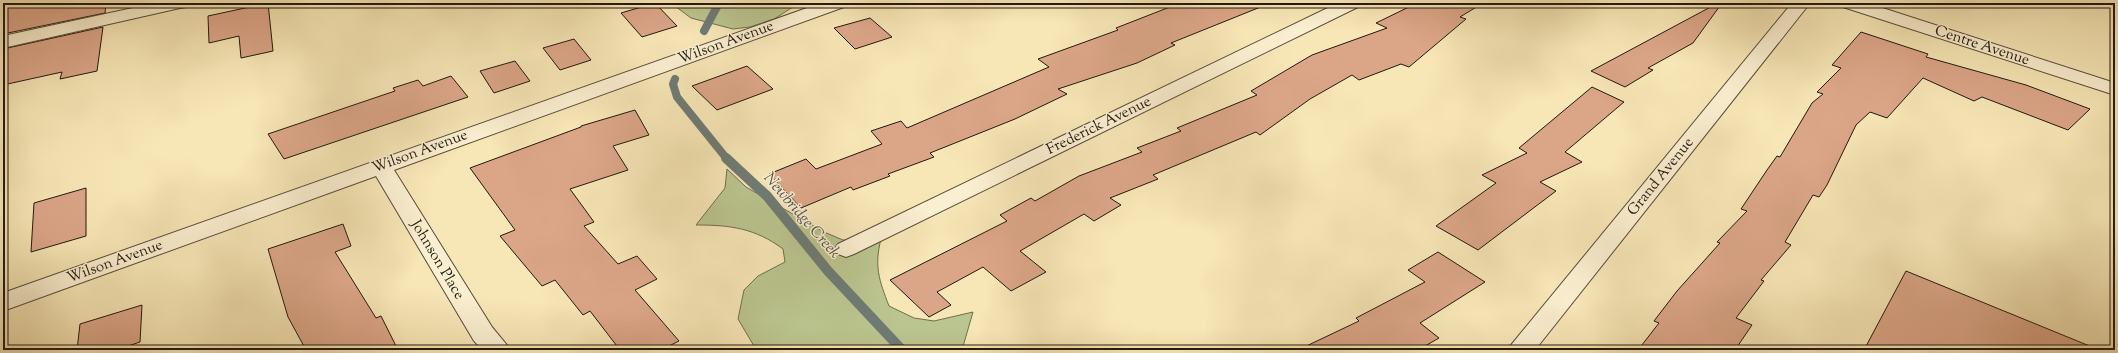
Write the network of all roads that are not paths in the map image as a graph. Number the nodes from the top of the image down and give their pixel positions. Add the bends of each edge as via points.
1 (180, 3) edge
2 (838, 3) edge
3 (1352, 3) edge
4 (1801, 3) edge
5 (1849, 3) edge
6 (3, 42) edge
7 (2115, 89) edge
8 (381, 167) junction
9 (846, 249) dead end
10 (3, 302) edge
11 (498, 350) edge
12 (1522, 350) edge

1 - 6 street
2 - 8 street, Wilson Avenue
3 - 9 street, Frederick Avenue
4 - 12 street, Grand Avenue
5 - 7 street, Centre Avenue
8 - 10 street, Wilson Avenue
8 - 11 street, Johnson Place via 483,334

